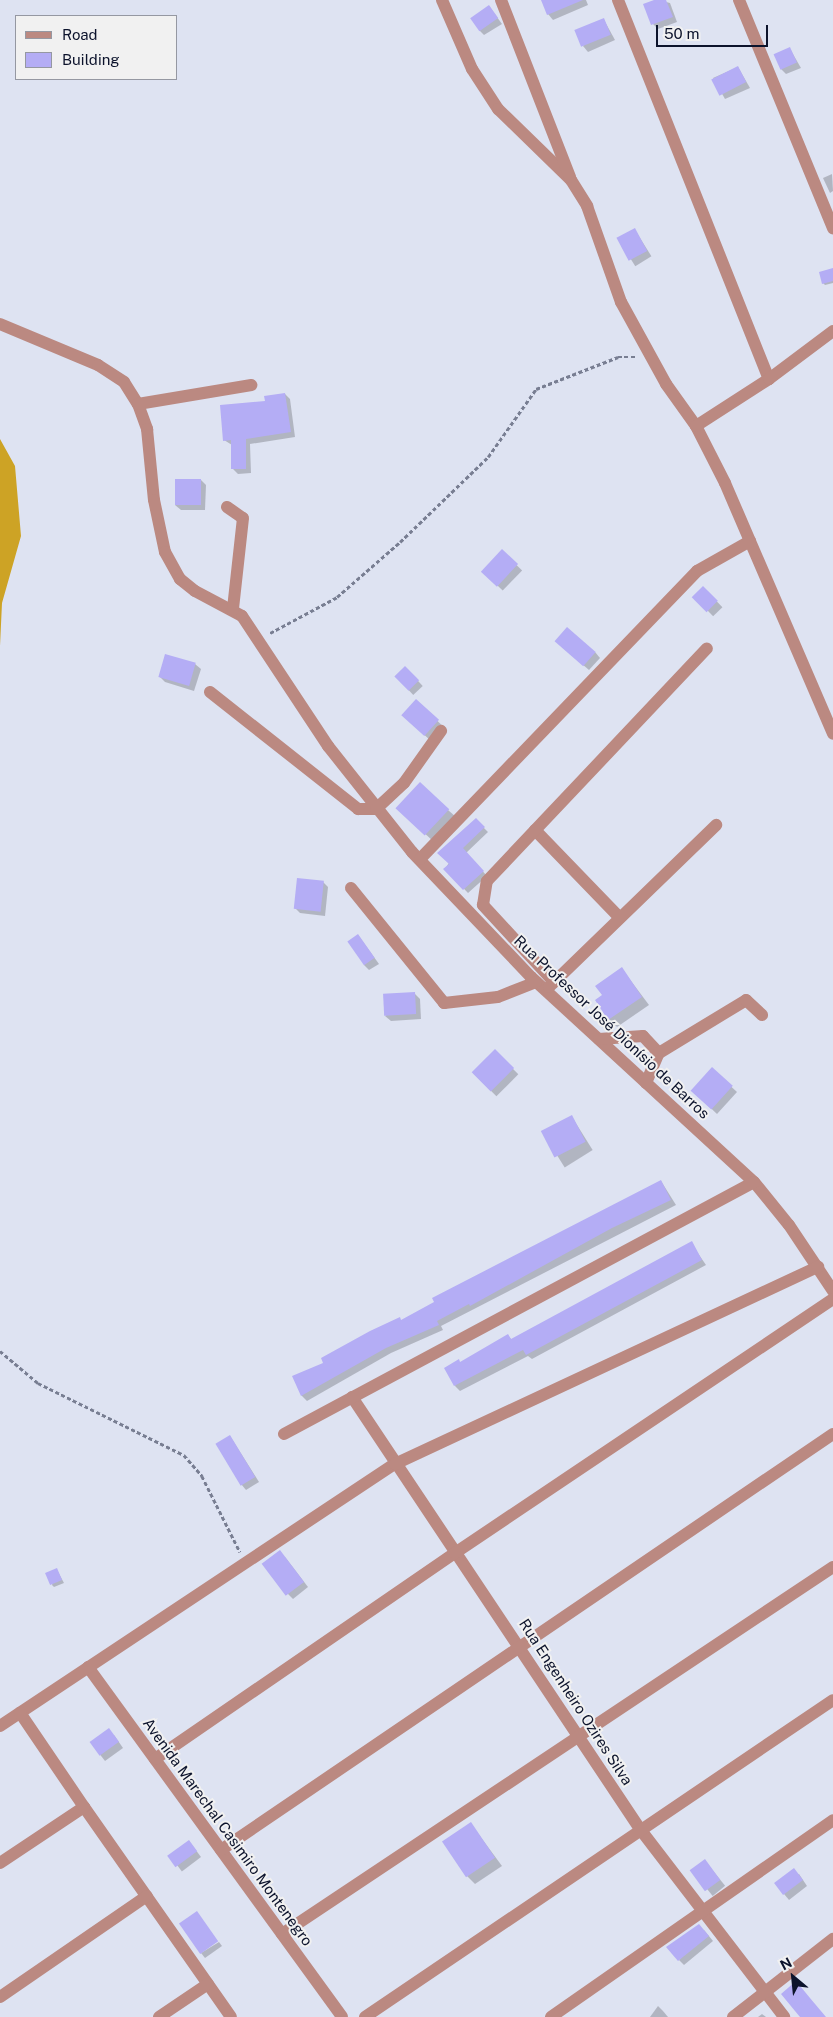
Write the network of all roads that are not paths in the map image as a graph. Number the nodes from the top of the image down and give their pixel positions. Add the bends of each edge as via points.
1 (442, 0) edge
2 (501, 0) edge
3 (618, 0) edge
4 (739, 0) edge
5 (571, 180) junction
6 (833, 228) edge
7 (0, 324) edge
8 (833, 331) edge
9 (769, 379) junction
10 (251, 385) dead end
11 (138, 404) junction
12 (696, 426) junction
13 (227, 507) dead end
14 (750, 541) junction
15 (234, 609) junction
16 (707, 648) dead end
17 (210, 692) dead end
18 (441, 731) dead end
19 (833, 734) edge
20 (376, 809) junction
21 (716, 825) dead end
22 (535, 830) junction
23 (420, 859) junction
24 (351, 888) dead end
25 (620, 918) junction
26 (545, 985) junction
27 (762, 1015) dead end
28 (599, 1040) junction
29 (659, 1053) junction
30 (646, 1083) junction
31 (754, 1182) junction
32 (818, 1267) junction
33 (833, 1292) edge
34 (833, 1300) edge
35 (352, 1396) junction
36 (284, 1434) dead end
37 (833, 1434) edge
38 (395, 1464) junction
39 (455, 1553) junction
40 (833, 1567) edge
41 (520, 1645) junction
42 (88, 1667) junction
43 (833, 1700) edge
44 (20, 1713) junction
45 (0, 1726) edge
46 (579, 1737) junction
47 (155, 1760) junction
48 (84, 1807) junction
49 (833, 1820) edge
50 (640, 1828) junction
51 (221, 1850) junction
52 (0, 1863) edge
53 (146, 1896) junction
54 (701, 1910) junction
55 (282, 1934) junction
56 (833, 1939) edge
57 (208, 1984) junction
58 (765, 1992) junction
59 (0, 1997) edge
60 (159, 2017) edge
61 (231, 2017) edge
62 (342, 2017) edge
63 (365, 2017) edge
64 (551, 2017) edge
65 (733, 2017) edge
66 (784, 2017) edge

1 - 5 street via 472,69 498,109
2 - 5 street
3 - 9 street
4 - 6 street
5 - 12 street via 586,206 621,302 650,358
7 - 11 street, Rua Professor José Dionísio de Barros via 98,365 124,382
8 - 9 street
9 - 12 street
10 - 11 street
11 - 15 street, Rua Professor José Dionísio de Barros via 147,428 154,500 164,552 180,579 213,601
12 - 14 street
13 - 15 street via 243,518
14 - 19 street
14 - 23 street via 697,571
15 - 20 street, Rua Professor José Dionísio de Barros via 259,639 313,724
16 - 22 street
17 - 20 street via 358,809
18 - 20 street via 404,783
20 - 23 street, Rua Professor José Dionísio de Barros
21 - 25 street
22 - 25 street
22 - 26 street via 487,882 483,905
23 - 26 street, Rua Professor José Dionísio de Barros
24 - 26 street via 444,1003 498,997
25 - 26 street
26 - 28 street, Rua Professor José Dionísio de Barros
27 - 29 street via 746,1000
28 - 29 street via 643,1036
28 - 30 street, Rua Professor José Dionísio de Barros
29 - 30 street
30 - 31 street, Rua Professor José Dionísio de Barros
31 - 32 street, Rua Professor José Dionísio de Barros
31 - 35 street
32 - 33 street, Rua Professor José Dionísio de Barros
32 - 38 street
34 - 39 street
35 - 36 street
35 - 38 street, Rua Engenheiro Ozires Silva
37 - 41 street
38 - 39 street, Rua Engenheiro Ozires Silva
38 - 42 street
39 - 41 street, Rua Engenheiro Ozires Silva
39 - 47 street
40 - 46 street
41 - 46 street, Rua Engenheiro Ozires Silva
41 - 51 street
42 - 44 street
42 - 47 street, Avenida Marechal Casimiro Montenegro
43 - 50 street
44 - 45 street
44 - 48 street
46 - 50 street, Rua Engenheiro Ozires Silva
46 - 55 street
47 - 51 street, Avenida Marechal Casimiro Montenegro
48 - 52 street
48 - 53 street
49 - 54 street
50 - 54 street, Rua Engenheiro Ozires Silva
50 - 63 street
51 - 55 street, Avenida Marechal Casimiro Montenegro
53 - 57 street
53 - 59 street
54 - 58 street, Rua Engenheiro Ozires Silva
54 - 64 street
55 - 62 street, Avenida Marechal Casimiro Montenegro
56 - 58 street
57 - 60 street
57 - 61 street
58 - 65 street
58 - 66 street, Rua Engenheiro Ozires Silva

